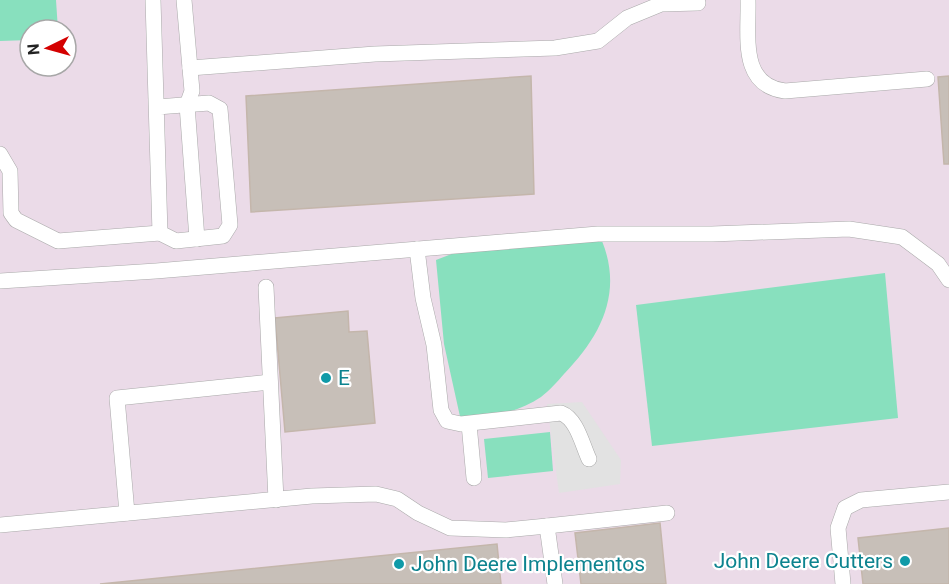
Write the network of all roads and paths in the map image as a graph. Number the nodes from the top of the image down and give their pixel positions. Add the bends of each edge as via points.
1 (153, 0) edge
2 (184, 0) edge
3 (748, 0) edge
4 (698, 3) dead end
5 (190, 68) junction
6 (927, 79) dead end
7 (186, 105) junction
8 (157, 107) junction
9 (0, 154) edge
10 (160, 233) junction
11 (196, 239) junction
12 (417, 249) junction
13 (949, 280) edge
14 (0, 281) edge
15 (266, 287) dead end
16 (270, 382) junction
17 (469, 424) junction
18 (589, 459) dead end
19 (474, 478) dead end
20 (949, 492) edge
21 (276, 500) junction
22 (127, 513) junction
23 (668, 513) dead end
24 (0, 525) edge
25 (547, 526) junction
26 (555, 584) edge
27 (843, 584) edge

1 - 8 lane
2 - 5 lane
3 - 6 lane via 750,61 754,73 773,90
4 - 5 lane via 661,4 627,18 598,41 555,48 375,54
5 - 7 lane via 192,91
7 - 8 lane
7 - 11 lane
7 - 11 lane via 210,103 220,109 225,158 229,230 219,238
8 - 10 lane
9 - 10 lane via 10,171 11,213 16,220 58,241
10 - 11 lane via 172,240
12 - 13 lane via 598,234 849,229 902,237 938,264
12 - 14 lane
12 - 17 lane via 442,416 453,424
15 - 16 lane
16 - 21 lane
16 - 22 lane via 117,398
17 - 18 lane via 561,413 573,424
17 - 19 lane
20 - 27 lane via 861,500 845,508 837,528
21 - 22 lane
21 - 25 lane via 376,494 397,499 450,528 506,530
22 - 24 lane
23 - 25 lane
25 - 26 lane

